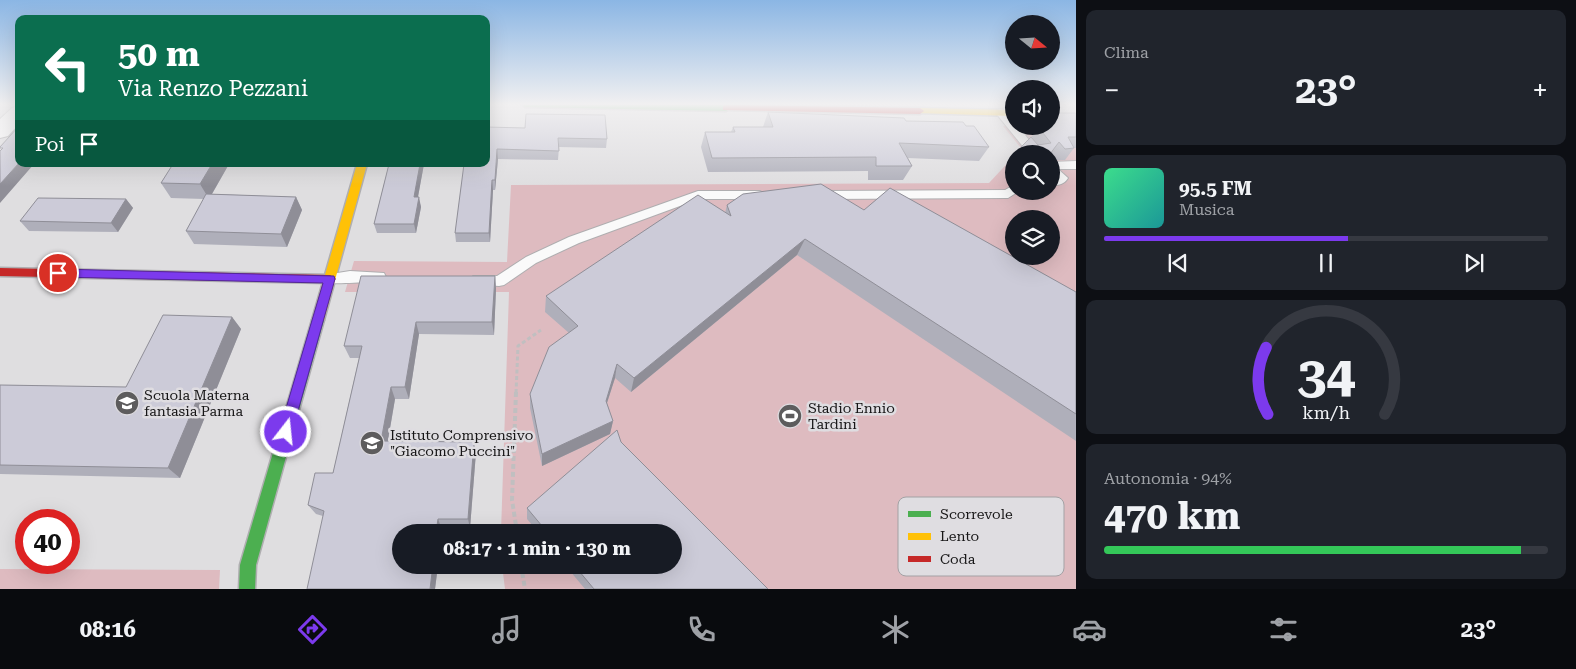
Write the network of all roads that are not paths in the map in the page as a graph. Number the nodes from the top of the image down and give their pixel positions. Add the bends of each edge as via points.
1 (1016, 131) edge
2 (1028, 145) edge
3 (1076, 165) edge
4 (1060, 166) edge
5 (361, 167) edge
6 (1005, 194) edge
7 (768, 195) edge
8 (808, 195) edge
9 (0, 272) edge
10 (390, 278) edge
11 (330, 279) junction
12 (469, 280) edge
13 (247, 589) edge

1 - 2 lane
3 - 4 lane
5 - 11 street
6 - 8 lane
7 - 12 lane via 698,195 574,240 531,260 499,281
9 - 11 street
10 - 11 lane via 350,276
11 - 13 street via 248,565

